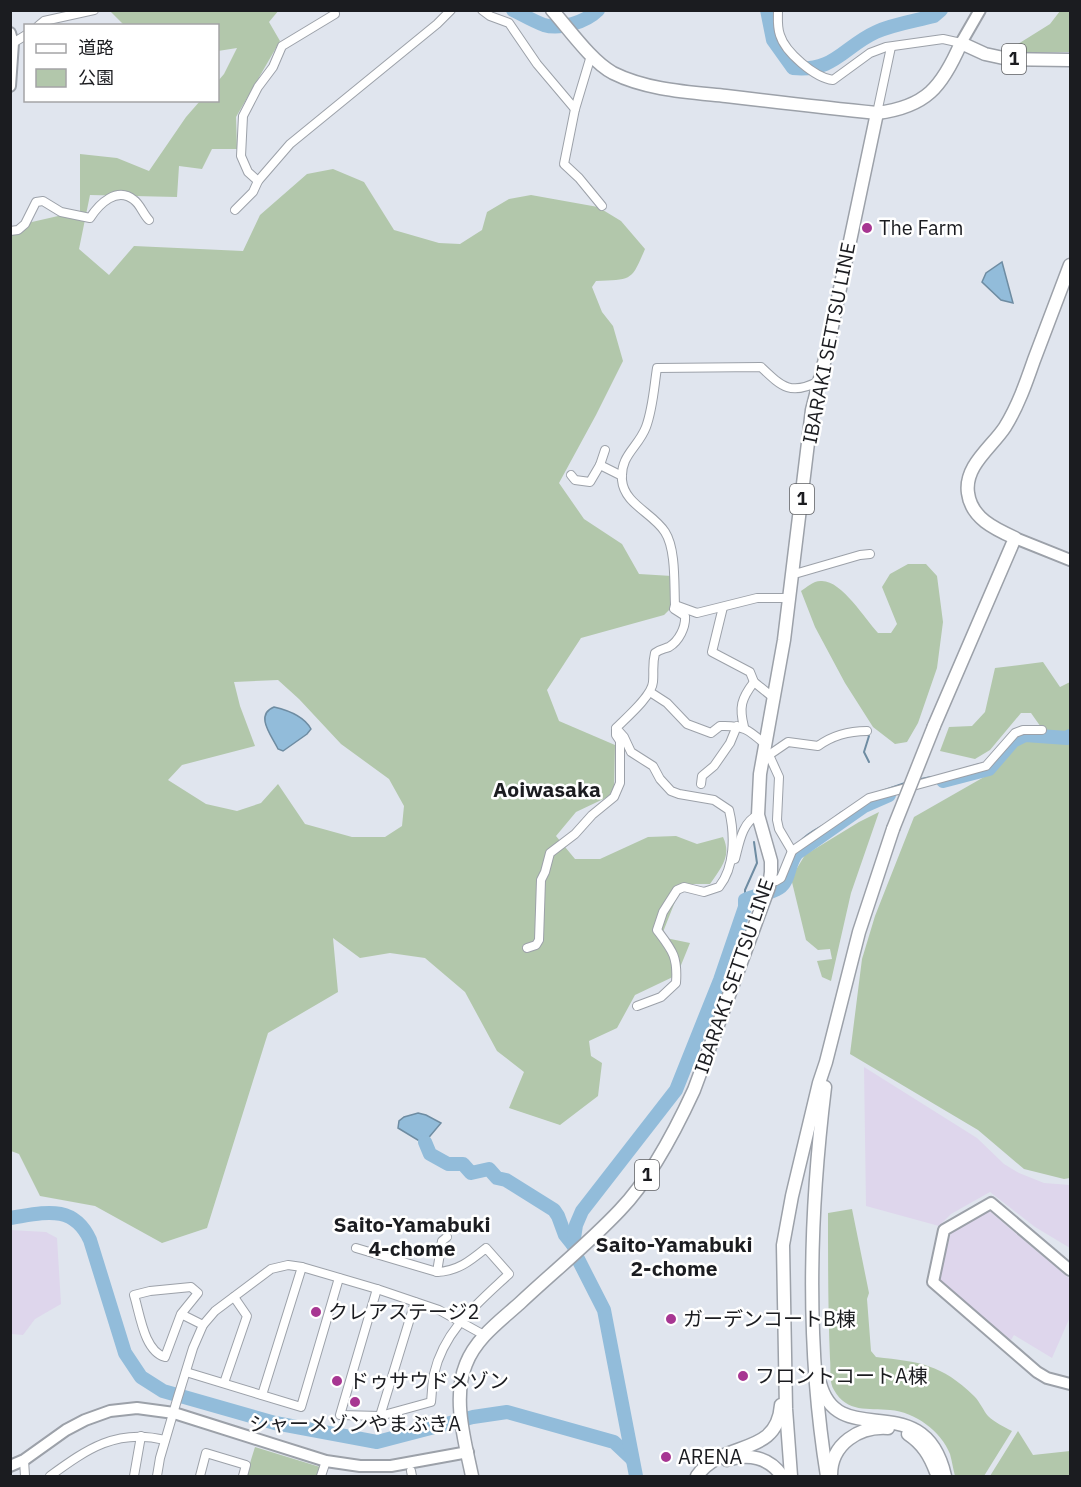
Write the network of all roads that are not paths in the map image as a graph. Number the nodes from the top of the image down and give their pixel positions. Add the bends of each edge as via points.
1 (94, 10) edge
2 (334, 10) edge
3 (452, 10) edge
4 (482, 10) edge
5 (778, 10) edge
6 (980, 10) edge
7 (554, 13) edge
8 (40, 24) edge
9 (12, 38) edge
10 (961, 43) junction
11 (891, 47) junction
12 (593, 56) junction
13 (1071, 60) edge
14 (10, 86) edge
15 (575, 108) junction
16 (877, 113) junction
17 (242, 139) junction
18 (233, 155) dead end
19 (258, 181) junction
20 (602, 206) dead end
21 (235, 210) dead end
22 (148, 220) dead end
23 (10, 231) edge
24 (1071, 266) edge
25 (819, 381) junction
26 (605, 450) dead end
27 (600, 465) junction
28 (571, 475) dead end
29 (622, 476) junction
30 (1015, 538) junction
31 (870, 554) dead end
32 (1071, 560) edge
33 (793, 571) junction
34 (788, 598) junction
35 (675, 604) junction
36 (723, 607) junction
37 (754, 682) junction
38 (650, 692) junction
39 (774, 699) junction
40 (741, 727) junction
41 (616, 728) junction
42 (1041, 730) dead end
43 (867, 731) dead end
44 (768, 754) junction
45 (701, 784) dead end
46 (758, 815) junction
47 (792, 851) junction
48 (730, 860) junction
49 (768, 888) junction
50 (527, 948) dead end
51 (637, 1006) dead end
52 (826, 1062) junction
53 (447, 1237) dead end
54 (356, 1248) dead end
55 (811, 1253) junction
56 (302, 1267) junction
57 (1071, 1270) edge
58 (437, 1272) junction
59 (339, 1278) junction
60 (377, 1289) junction
61 (234, 1297) junction
62 (415, 1302) junction
63 (182, 1314) junction
64 (460, 1321) junction
65 (203, 1324) junction
66 (484, 1335) junction
67 (786, 1365) junction
68 (186, 1372) junction
69 (224, 1383) junction
70 (1071, 1384) edge
71 (262, 1395) junction
72 (174, 1413) junction
73 (380, 1416) junction
74 (141, 1436) junction
75 (165, 1440) junction
76 (468, 1452) junction
77 (24, 1460) junction
78 (326, 1461) junction
79 (10, 1466) edge
80 (26, 1476) edge
81 (50, 1476) edge
82 (134, 1476) edge
83 (157, 1476) edge
84 (200, 1476) edge
85 (243, 1476) edge
86 (321, 1476) edge
87 (472, 1476) edge
88 (697, 1476) edge
89 (706, 1476) edge
90 (782, 1476) edge
91 (791, 1476) edge
92 (827, 1476) edge
93 (832, 1476) edge
94 (936, 1476) edge
95 (945, 1476) edge

1 - 8 street
2 - 17 street via 335,14 282,45 243,116
3 - 19 street via 290,144
4 - 15 street via 509,23 537,64
5 - 11 street via 780,37 811,72 825,79 832,80 870,53
6 - 10 street
7 - 12 main road
9 - 14 street
10 - 11 street via 943,39
10 - 13 main road, 1 via 1008,59
10 - 16 main road via 948,73 932,91 914,104
11 - 16 street
12 - 15 street
12 - 16 main road via 611,72 655,87
15 - 20 street via 564,164
16 - 25 main road, IBARAKI SETTSU LINE / 1
17 - 18 street
17 - 19 street via 241,156 248,172
19 - 21 street
22 - 23 street via 137,202 127,195 100,202 90,218 61,212 43,201 36,202 25,224
24 - 30 main road via 1016,406 968,481 969,500 979,517
25 - 29 street via 793,390 776,382 761,367 657,368 646,428 622,464
25 - 33 main road, IBARAKI SETTSU LINE / 1 via 812,410
26 - 27 street
27 - 28 street via 590,482 575,480
27 - 29 street
29 - 35 street via 630,500 653,517 666,533 672,551
30 - 32 street
30 - 52 main road, bridge via 893,829 859,932
31 - 33 street via 798,573
33 - 34 main road, IBARAKI SETTSU LINE / 1
34 - 36 street via 757,598
34 - 39 main road, IBARAKI SETTSU LINE / 1
35 - 36 street via 697,613
35 - 38 street via 674,609 685,620 678,640 655,653
36 - 37 street via 712,652 750,672
37 - 39 street
37 - 40 street via 742,701
38 - 40 street via 687,724 711,734 720,726
38 - 41 street
39 - 44 main road, IBARAKI SETTSU LINE / 1
40 - 44 street via 752,731
40 - 45 street via 705,773
41 - 48 street via 631,752 653,766 671,791 714,800 729,810 733,839
41 - 50 street via 620,741 620,783 614,797 550,853 541,880 539,940
42 - 47 street via 1019,731 986,766 869,798
43 - 44 street via 846,732 818,746 788,742
44 - 46 main road, IBARAKI SETTSU LINE / 1 via 760,774
44 - 47 street via 779,777 779,829
46 - 48 street via 749,822 735,859
46 - 49 main road, IBARAKI SETTSU LINE / 1 via 771,861
47 - 49 street via 780,878
48 - 51 street via 719,887 704,892 684,887 677,890 657,930 677,965 676,983 661,997
49 - 66 main road, IBARAKI SETTSU LINE / 1 via 694,1090 647,1175 620,1210
52 - 55 main road
52 - 67 main road via 783,1245
53 - 58 street via 442,1241
54 - 58 street
55 - 92 main road via 816,1401
55 - 95 main road via 820,1383 825,1398 844,1415 898,1423 922,1435 938,1454
56 - 59 street
56 - 61 street via 271,1269
56 - 71 street
57 - 70 street via 991,1203 944,1230 933,1282 1037,1372
58 - 64 street via 461,1267 486,1248 510,1274
59 - 60 street
59 - 71 street via 301,1407
60 - 62 street
60 - 73 street via 340,1415
61 - 65 street
61 - 69 street via 247,1316
62 - 64 street
62 - 73 street
63 - 63 street via 165,1357 157,1355 134,1295 191,1287 198,1293
63 - 65 street
64 - 66 street
64 - 73 street via 439,1356 431,1402
65 - 68 street
66 - 76 main road, IBARAKI SETTSU LINE / 1 via 466,1363 460,1387
67 - 88 main road via 781,1413 772,1432 756,1443 715,1458
67 - 91 main road
68 - 69 street
68 - 72 street
69 - 71 street
72 - 75 street
72 - 77 street via 132,1408 94,1416 66,1430
72 - 78 street
74 - 75 street
74 - 81 street via 97,1445
74 - 82 street
75 - 83 street
76 - 78 street via 391,1466
76 - 87 main road, IBARAKI SETTSU LINE / 1
77 - 79 street
77 - 80 street
78 - 86 street
84 - 85 street via 206,1453 246,1465
89 - 90 main road via 723,1462 748,1457 766,1461
93 - 94 main road via 835,1455 845,1442 866,1430 886,1428 918,1441

